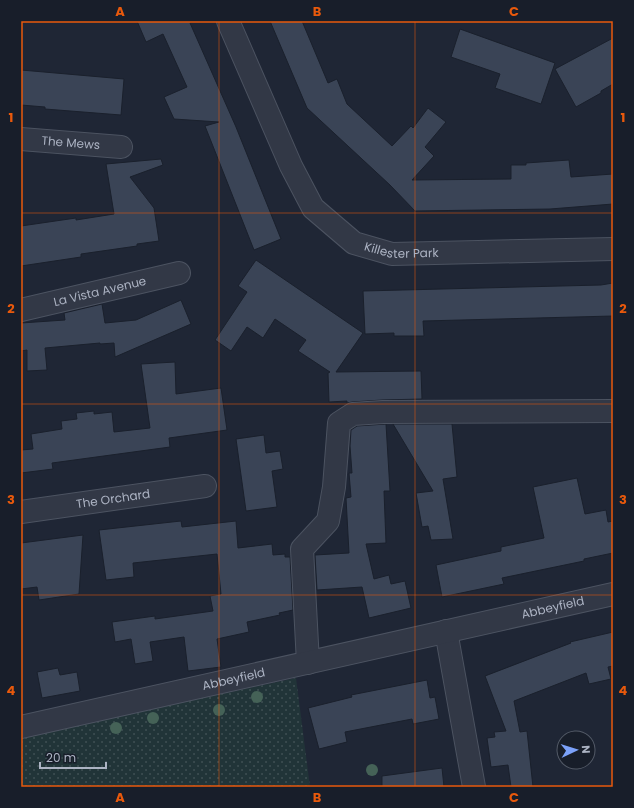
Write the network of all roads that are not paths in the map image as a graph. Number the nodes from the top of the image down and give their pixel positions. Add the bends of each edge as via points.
1 (228, 21) edge
2 (21, 140) edge
3 (120, 148) dead end
4 (613, 249) edge
5 (179, 273) dead end
6 (21, 310) edge
7 (613, 411) edge
8 (205, 486) dead end
9 (21, 512) edge
10 (613, 594) edge
11 (446, 631) junction
12 (308, 663) junction
13 (21, 727) edge
14 (474, 787) edge

1 - 4 street, Killester Park via 312,208 354,243 392,254
2 - 3 street, The Mews
5 - 6 street, La Vista Avenue
7 - 12 street via 383,412 353,414 339,423 334,486 328,521 302,549
8 - 9 street, The Orchard
10 - 11 street, Abbeyfield
11 - 12 street, Abbeyfield
11 - 14 street
12 - 13 street, Abbeyfield

